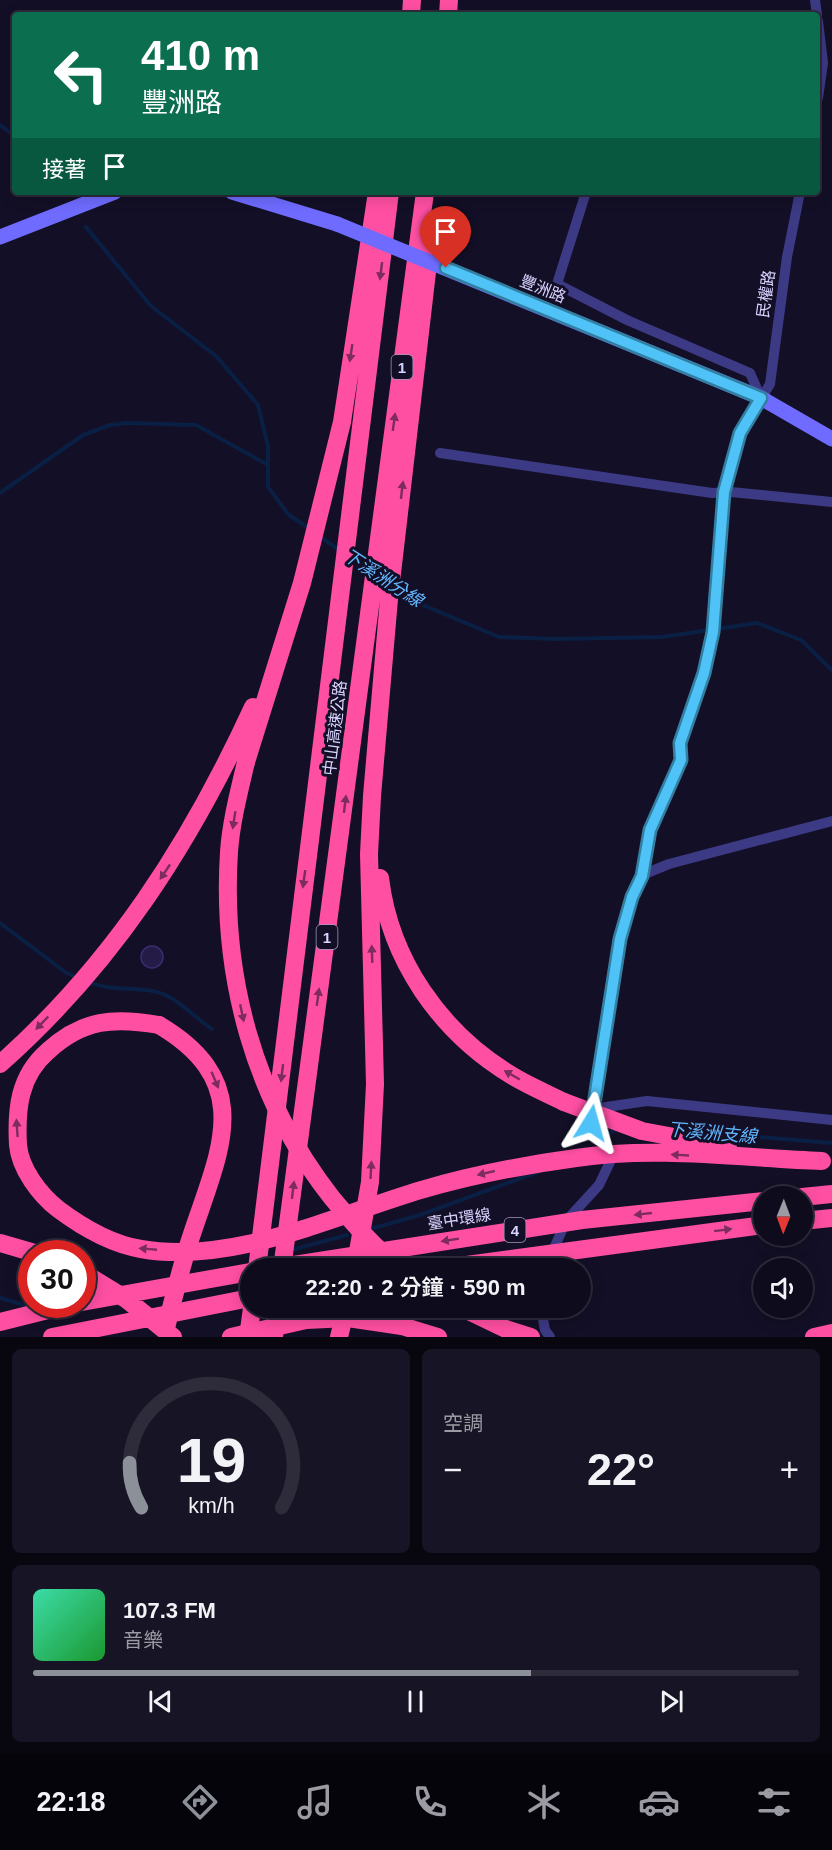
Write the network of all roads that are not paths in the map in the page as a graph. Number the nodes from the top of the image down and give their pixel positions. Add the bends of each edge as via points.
1 (820, 38) edge
2 (820, 84) edge
3 (107, 195) edge
4 (242, 195) edge
5 (377, 195) edge
6 (390, 195) edge
7 (425, 195) edge
8 (437, 195) edge
9 (585, 195) edge
10 (799, 195) edge
11 (0, 237) edge
12 (761, 398) junction
13 (832, 439) edge
14 (440, 453) dead end
15 (724, 492) junction
16 (832, 502) edge
17 (263, 696) junction
18 (372, 796) junction
19 (832, 821) edge
20 (642, 876) junction
21 (0, 1064) edge
22 (593, 1108) junction
23 (832, 1120) edge
24 (827, 1162) edge
25 (832, 1194) edge
26 (813, 1196) edge
27 (753, 1202) edge
28 (832, 1218) edge
29 (813, 1220) edge
30 (753, 1226) edge
31 (0, 1243) edge
32 (18, 1248) edge
33 (258, 1258) edge
34 (283, 1258) edge
35 (338, 1258) edge
36 (357, 1258) edge
37 (389, 1258) edge
38 (519, 1258) edge
39 (550, 1258) edge
40 (240, 1274) edge
41 (96, 1281) edge
42 (96, 1300) edge
43 (240, 1300) edge
44 (18, 1318) edge
45 (251, 1318) edge
46 (276, 1318) edge
47 (344, 1318) edge
48 (483, 1318) edge
49 (543, 1318) edge
50 (0, 1322) edge
51 (832, 1333) edge
52 (52, 1337) edge
53 (164, 1337) edge
54 (173, 1337) edge
55 (231, 1337) edge
56 (248, 1337) edge
57 (274, 1337) edge
58 (339, 1337) edge
59 (438, 1337) edge
60 (531, 1337) edge
61 (550, 1337) edge
62 (814, 1337) edge

1 - 2 street via 823,63
3 - 11 street
4 - 12 street, 豐洲路, bridge via 337,224
5 -> 17 highway via 342,422 322,512
6 -> 33 highway, 中山高速公路 / 1
34 -> 7 highway, 中山高速公路 / 1
18 -> 8 highway via 389,599
9 - 12 street via 557,284 627,320 750,373
10 - 12 street, 民權路 via 786,257 770,384
12 - 13 street, 豐洲路
12 - 15 street, 民權路 via 740,433
14 - 15 street
15 - 16 street
15 - 20 street, 民權路 via 709,653 680,743 681,760 650,830
17 -> 21 highway via 183,844 145,903 82,983
17 -> 37 highway, bridge via 229,850 230,944 236,984 252,1050 285,1127 342,1210
24 -> 18 highway, bridge via 642,1131 564,1102 510,1075 461,1038 416,983 397,945 384,909
36 -> 18 highway via 370,1182 375,1084 369,854
19 - 20 street via 669,864
20 - 22 street, 民權路 via 620,939
22 - 23 street via 647,1101
22 - 39 street via 591,1123 611,1160 599,1185 566,1221
24 -> 53 highway, bridge via 636,1152 579,1157 490,1172 248,1245 212,1252 140,1249 96,1234 46,1199 27,1171 19,1150 19,1095 30,1072 61,1039 105,1021 133,1020 159,1026 183,1040 213,1073 221,1095 220,1148 189,1243
25 - 26 highway
27 -> 35 highway, 臺中環線 / 4, bridge via 582,1220
28 - 29 highway
38 -> 30 highway, 4, bridge
31 - 32 highway
40 - 42 highway, bridge
41 - 54 highway, bridge
43 - 52 highway, bridge
44 - 50 highway
45 - 56 highway
46 - 57 highway
47 - 58 highway
48 - 60 highway
49 - 61 street
51 - 62 highway
55 - 59 highway, bridge via 306,1320 348,1318 402,1326

